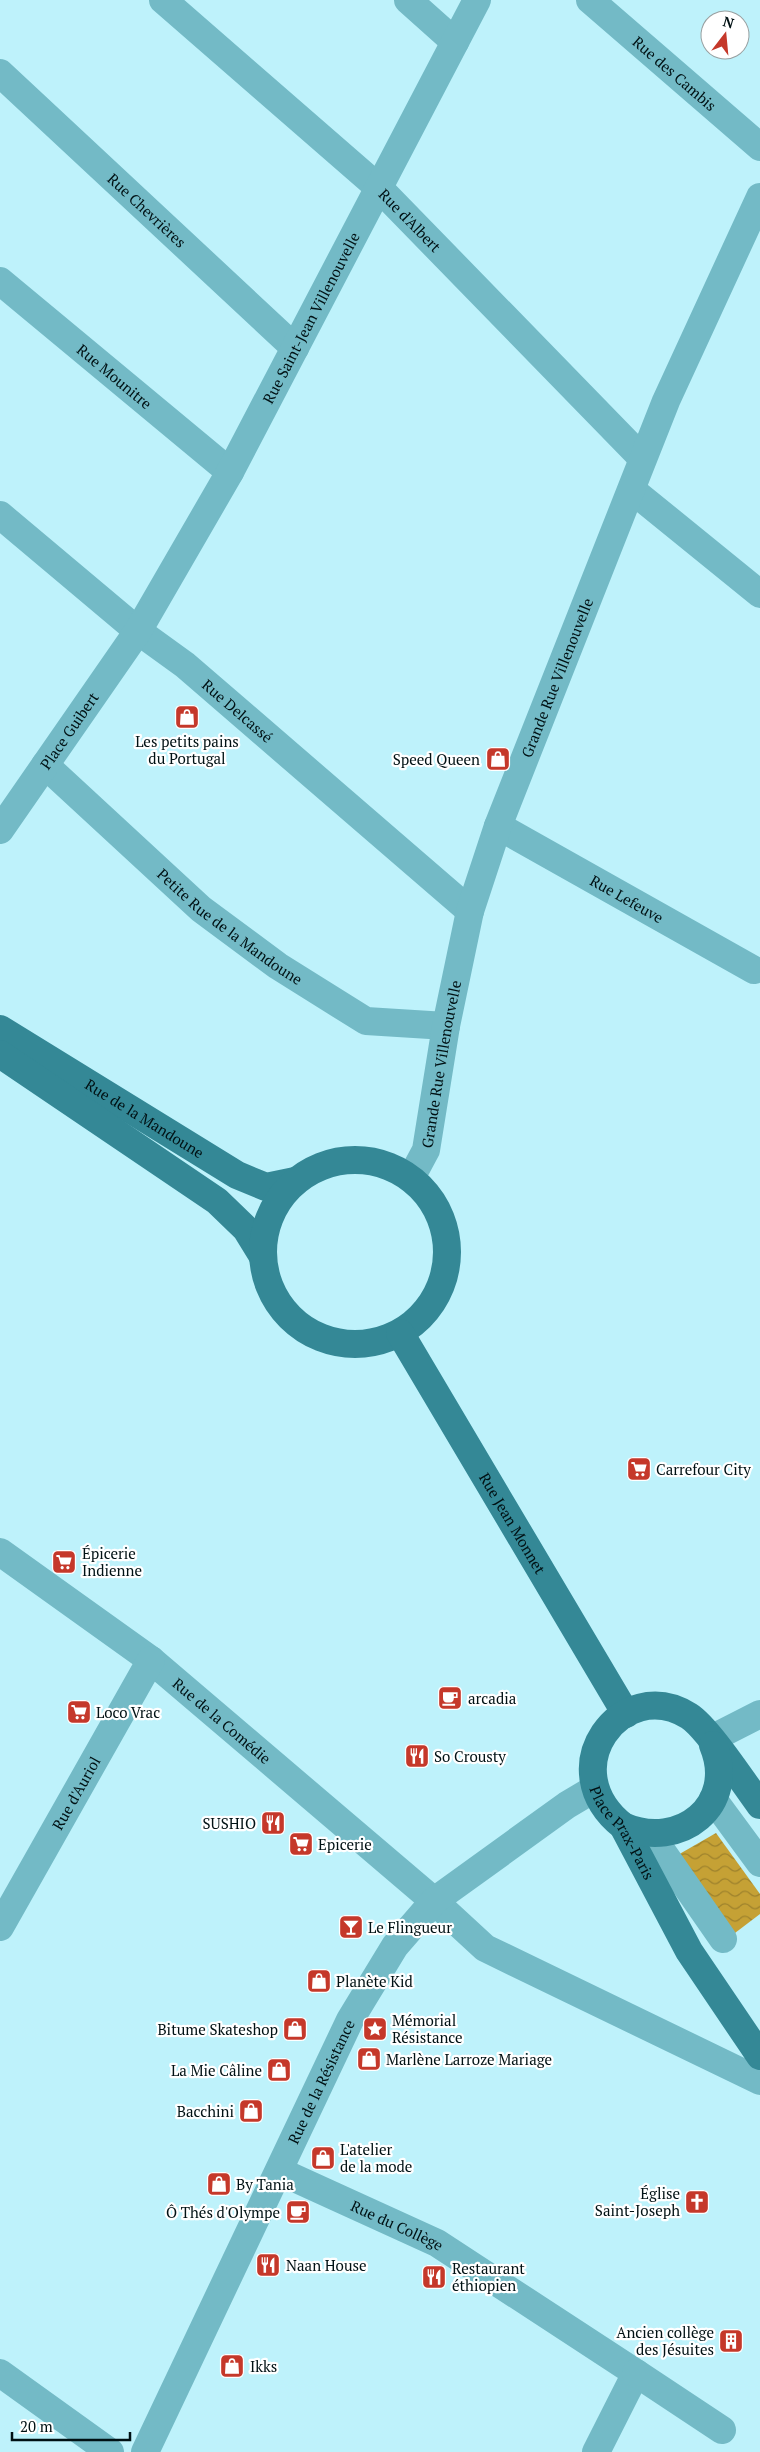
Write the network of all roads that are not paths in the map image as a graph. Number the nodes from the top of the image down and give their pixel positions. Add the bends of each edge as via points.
1 (163, 0) edge
2 (408, 0) edge
3 (477, 0) edge
4 (590, 0) edge
5 (455, 42) junction
6 (0, 73) edge
7 (760, 147) edge
8 (379, 188) junction
9 (760, 197) edge
10 (0, 280) edge
11 (294, 348) junction
12 (642, 458) junction
13 (230, 472) junction
14 (632, 490) junction
15 (0, 515) edge
16 (760, 594) edge
17 (138, 631) junction
18 (45, 765) junction
19 (498, 826) junction
20 (0, 830) edge
21 (470, 911) junction
22 (758, 968) edge
23 (446, 1026) junction
24 (0, 1029) edge
25 (0, 1054) edge
26 (411, 1178) junction
27 (295, 1181) junction
28 (262, 1255) junction
29 (400, 1333) junction
30 (0, 1552) edge
31 (151, 1660) junction
32 (626, 1714) junction
33 (760, 1714) edge
34 (711, 1739) junction
35 (594, 1790) junction
36 (713, 1799) junction
37 (760, 1805) edge
38 (623, 1826) junction
39 (650, 1834) junction
40 (760, 1863) edge
41 (434, 1901) junction
42 (0, 1927) edge
43 (723, 1939) dead end
44 (760, 2056) edge
45 (760, 2081) edge
46 (279, 2171) junction
47 (0, 2373) edge
48 (636, 2374) junction
49 (722, 2430) dead end
50 (110, 2452) edge
51 (145, 2452) edge
52 (596, 2452) edge

1 - 8 street, Rue d'Albert
2 - 5 street
3 - 5 street, Rue Saint-Jean Villenouvelle
4 - 7 street, Rue des Cambis
5 - 8 street, Rue Saint-Jean Villenouvelle
6 - 11 street, Rue Chevrières
8 - 11 street, Rue Saint-Jean Villenouvelle
8 - 12 street, Rue d'Albert
9 - 12 street, Grande Rue Villenouvelle
10 - 13 street, Rue Mounitre
11 - 13 street, Rue Saint-Jean Villenouvelle
12 - 14 street, Grande Rue Villenouvelle
13 - 17 street, Rue Saint-Jean Villenouvelle
14 - 16 street
14 - 19 street, Grande Rue Villenouvelle
15 - 17 street, Rue Delcassé
17 - 18 street, Place Guibert
17 - 21 street, Rue Delcassé via 185,665
18 - 20 street, Place Guibert
18 - 23 street, Petite Rue de la Mandoune via 201,909 278,966 366,1020
19 - 21 street, Grande Rue Villenouvelle
19 - 22 street, Rue Lefeuve
21 - 23 street, Grande Rue Villenouvelle
23 - 26 street, Grande Rue Villenouvelle via 426,1150
24 - 27 main road, Rue de la Mandoune via 237,1175 266,1187
25 - 28 main road, Rue de la Mandoune via 217,1201 246,1229
26 - 27 main road via 389,1166 365,1159 340,1160 316,1167
26 - 29 main road via 432,1200 445,1228 447,1258 440,1288 424,1314
27 - 28 main road via 276,1201 265,1227
28 - 29 main road via 268,1285 284,1312 309,1332 339,1343 370,1343
29 - 32 main road, Rue Jean Monnet
30 - 31 street, Rue de la Comédie
31 - 41 street, Rue de la Comédie
31 - 42 street, Rue d'Auriol
32 - 34 main road, Place Prax-Paris via 659,1706 675,1710 690,1717
32 - 35 main road, Place Prax-Paris via 614,1722 598,1743 592,1772
33 - 34 street
34 - 36 main road via 718,1755 719,1774
34 - 37 main road, Place Prax-Paris
35 - 38 main road, Place Prax-Paris via 605,1810
35 - 41 street, Rue de la Résistance via 567,1805
36 - 39 main road via 702,1815 686,1827
36 - 40 street
38 - 39 main road
38 - 44 main road, Place Prax-Paris via 689,1951
39 - 43 street
41 - 45 street via 485,1948
41 - 46 street, Rue de la Résistance via 395,1946 350,2020
46 - 48 street, Rue du Collège via 437,2243
46 - 51 street, Rue de la Résistance
47 - 50 street
48 - 49 street, Rue du Collège
48 - 52 street

